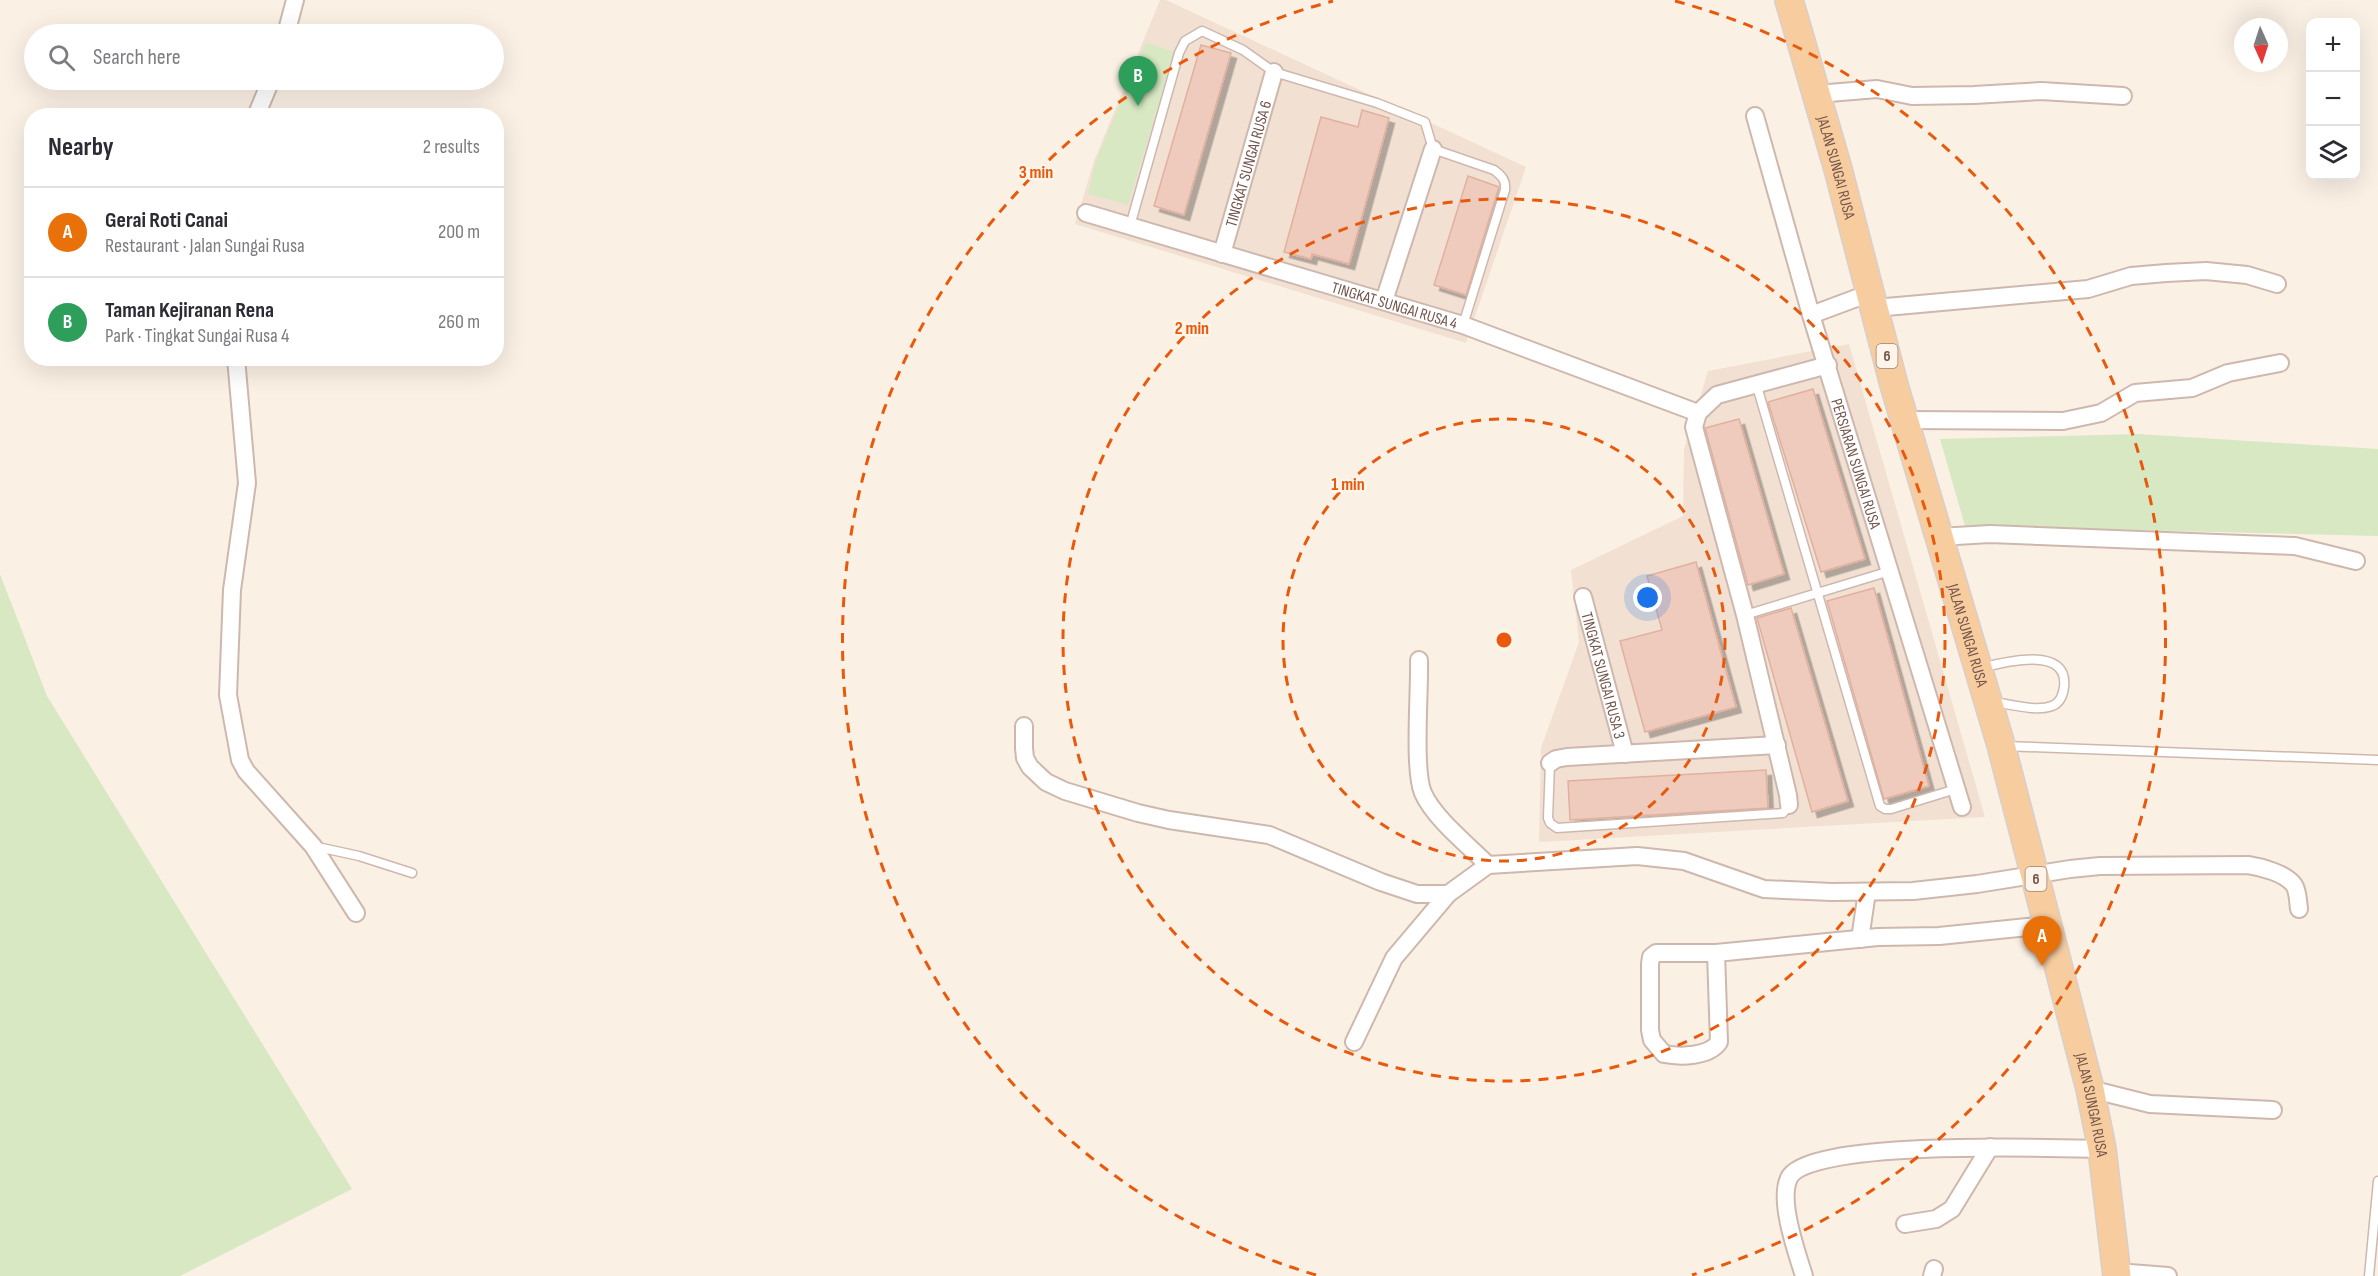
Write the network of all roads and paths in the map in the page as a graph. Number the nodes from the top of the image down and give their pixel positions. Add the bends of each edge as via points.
1 (295, 0) edge
2 (1789, 0) edge
3 (289, 24) edge
4 (1274, 72) junction
5 (267, 90) edge
6 (1817, 94) junction
7 (2123, 96) dead end
8 (259, 108) edge
9 (1755, 116) dead end
10 (1433, 149) junction
11 (1086, 213) dead end
12 (1130, 226) junction
13 (1222, 254) junction
14 (2277, 284) dead end
15 (1873, 300) junction
16 (1384, 301) junction
17 (1812, 315) junction
18 (1463, 325) junction
19 (2280, 363) dead end
20 (1828, 364) junction
21 (237, 366) edge
22 (1756, 383) junction
23 (1698, 413) junction
24 (1904, 420) junction
25 (1939, 537) junction
26 (2356, 561) dead end
27 (1890, 570) junction
28 (1818, 592) junction
29 (1583, 597) dead end
30 (1745, 615) junction
31 (1419, 660) dead end
32 (1976, 669) junction
33 (1986, 701) junction
34 (1024, 726) dead end
35 (1777, 745) junction
36 (2001, 746) junction
37 (1625, 754) junction
38 (2378, 760) edge
39 (1550, 763) joint
40 (1956, 789) junction
41 (1789, 805) joint
42 (1962, 807) dead end
43 (313, 846) junction
44 (1488, 865) junction
45 (412, 873) dead end
46 (2035, 874) junction
47 (1867, 892) junction
48 (1448, 894) junction
49 (2299, 909) dead end
50 (356, 913) dead end
51 (2048, 925) junction
52 (1860, 939) junction
53 (1716, 953) junction
54 (1354, 1042) dead end
55 (2090, 1089) junction
56 (2273, 1110) dead end
57 (1990, 1147) junction
58 (2102, 1149) junction
59 (2378, 1181) edge
60 (1905, 1224) dead end
61 (2117, 1274) edge
62 (1804, 1276) edge
63 (2168, 1276) edge
64 (2369, 1276) edge

1 - 3 street
2 - 6 main road, JALAN SUNGAI RUSA / 6
4 - 10 lane via 1425,122
4 - 12 lane via 1243,50 1202,31 1185,41
4 - 13 street, TINGKAT SUNGAI RUSA 6
5 - 8 street
6 - 7 street via 1877,89 1912,96 2041,91
6 - 15 main road, JALAN SUNGAI RUSA / 6
9 - 17 street, PERSIARAN SUNGAI RUSA
10 - 16 street
10 - 18 lane via 1494,170 1506,183
11 - 12 street, TINGKAT SUNGAI RUSA 4
12 - 13 street, TINGKAT SUNGAI RUSA 4
13 - 16 street, TINGKAT SUNGAI RUSA 4
14 - 15 street via 2247,275 2206,271 2131,276 2088,289
15 - 17 street
15 - 24 main road, JALAN SUNGAI RUSA / 6
16 - 18 street, TINGKAT SUNGAI RUSA 4
17 - 20 street, PERSIARAN SUNGAI RUSA
18 - 23 street, TINGKAT SUNGAI RUSA 4
19 - 24 street via 2228,373 2192,388 2135,393 2101,412 2063,421
20 - 22 street
20 - 27 street, PERSIARAN SUNGAI RUSA
21 - 43 street via 247,483 232,590 228,694 233,730 246,771
22 - 23 street via 1717,395
22 - 28 lane
23 - 30 street via 1695,434
24 - 25 main road, JALAN SUNGAI RUSA / 6
25 - 26 street via 1990,534 2284,546
25 - 32 main road, JALAN SUNGAI RUSA / 6
27 - 28 lane
27 - 40 street, PERSIARAN SUNGAI RUSA
28 - 30 lane
28 - 40 lane via 1880,806 1891,809
29 - 37 street, TINGKAT SUNGAI RUSA 3
30 - 35 street
31 - 44 street via 1422,792 1432,808
32 - 33 main road, JALAN SUNGAI RUSA / 6
32 - 33 lane via 2003,662 2042,660 2054,663 2063,674 2063,693 2059,702 2051,706
33 - 36 main road, JALAN SUNGAI RUSA / 6
34 - 48 street via 1025,758 1030,767 1046,782 1065,791 1169,820 1269,835 1417,894
35 - 37 street
35 - 41 street
36 - 38 lane
36 - 46 main road, JALAN SUNGAI RUSA / 6
37 - 39 street via 1567,757
39 - 41 lane via 1548,818 1557,828 1783,813
40 - 42 street, PERSIARAN SUNGAI RUSA
43 - 45 lane
43 - 50 street
44 - 47 street via 1637,855 1666,857 1764,889
44 - 48 street
46 - 47 street via 1913,891
46 - 49 street via 2100,866 2259,866 2291,882
46 - 51 main road, JALAN SUNGAI RUSA / 6
47 - 52 street
48 - 54 street via 1394,958
51 - 52 street
51 - 55 main road, JALAN SUNGAI RUSA / 6
52 - 53 street
53 - 53 street via 1719,1042 1702,1053 1664,1054 1652,1040 1650,1030 1651,957 1661,952
55 - 56 street via 2150,1104
55 - 58 main road, JALAN SUNGAI RUSA / 6
57 - 58 street
57 - 60 street via 1952,1209 1936,1220
57 - 62 street via 1830,1158 1794,1171 1786,1187 1786,1200
58 - 61 main road, JALAN SUNGAI RUSA / 6
59 - 64 lane
61 - 63 street

